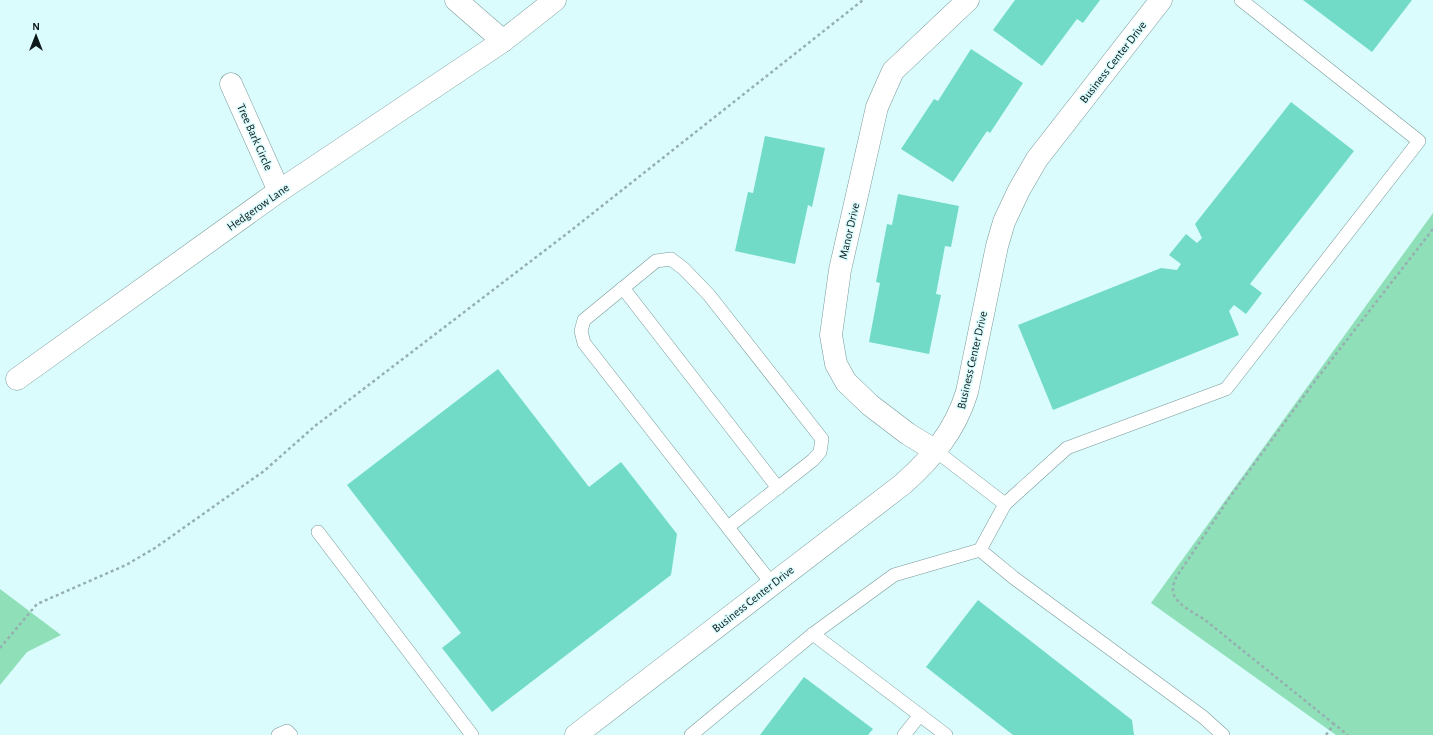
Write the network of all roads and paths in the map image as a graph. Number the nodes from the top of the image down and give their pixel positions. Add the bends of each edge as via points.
1 (456, 0) edge
2 (555, 0) edge
3 (863, 0) edge
4 (968, 0) edge
5 (1161, 0) edge
6 (1241, 0) edge
7 (503, 41) junction
8 (231, 84) dead end
9 (279, 191) junction
10 (1433, 229) edge
11 (622, 288) junction
12 (17, 379) dead end
13 (936, 451) junction
14 (778, 488) junction
15 (1005, 504) junction
16 (728, 527) junction
17 (318, 532) dead end
18 (980, 550) junction
19 (772, 584) junction
20 (813, 634) junction
21 (0, 648) edge
22 (920, 715) junction
23 (1334, 724) junction
24 (278, 735) edge
25 (291, 735) edge
26 (472, 735) edge
27 (576, 735) edge
28 (691, 735) edge
29 (904, 735) edge
30 (946, 735) edge
31 (1223, 735) edge
32 (1326, 735) edge
33 (1348, 735) edge

1 - 7 street
2 - 7 street, Hedgerow Lane
3 - 21 path via 568,232 315,426 264,471 155,548 126,565 37,604
4 - 13 street, Manor Drive via 893,71 877,107 840,270 830,335 836,364 846,382 901,429
5 - 13 street, Business Center Drive via 1037,159 1019,190 1004,222 997,246 960,412
6 - 15 lane via 1418,141 1226,389 1066,448
7 - 9 street, Hedgerow Lane
8 - 9 street, Tree Bark Circle
9 - 12 street, Hedgerow Lane
10 - 23 path via 1315,381 1230,497 1177,576 1173,588 1174,597
11 - 14 lane
11 - 14 lane via 656,261 671,259 709,296 817,432 822,439 820,452
11 - 16 lane via 584,320 581,331 584,343
13 - 15 lane
13 - 19 street, Business Center Drive via 902,484
14 - 16 lane
15 - 18 lane
16 - 19 lane
17 - 26 lane
18 - 20 lane via 894,575
18 - 31 lane via 1014,578 1203,717
19 - 27 street, Business Center Drive
20 - 22 lane
20 - 28 lane
22 - 29 lane
22 - 30 lane
23 - 32 path
23 - 33 path
24 - 25 lane via 287,731

